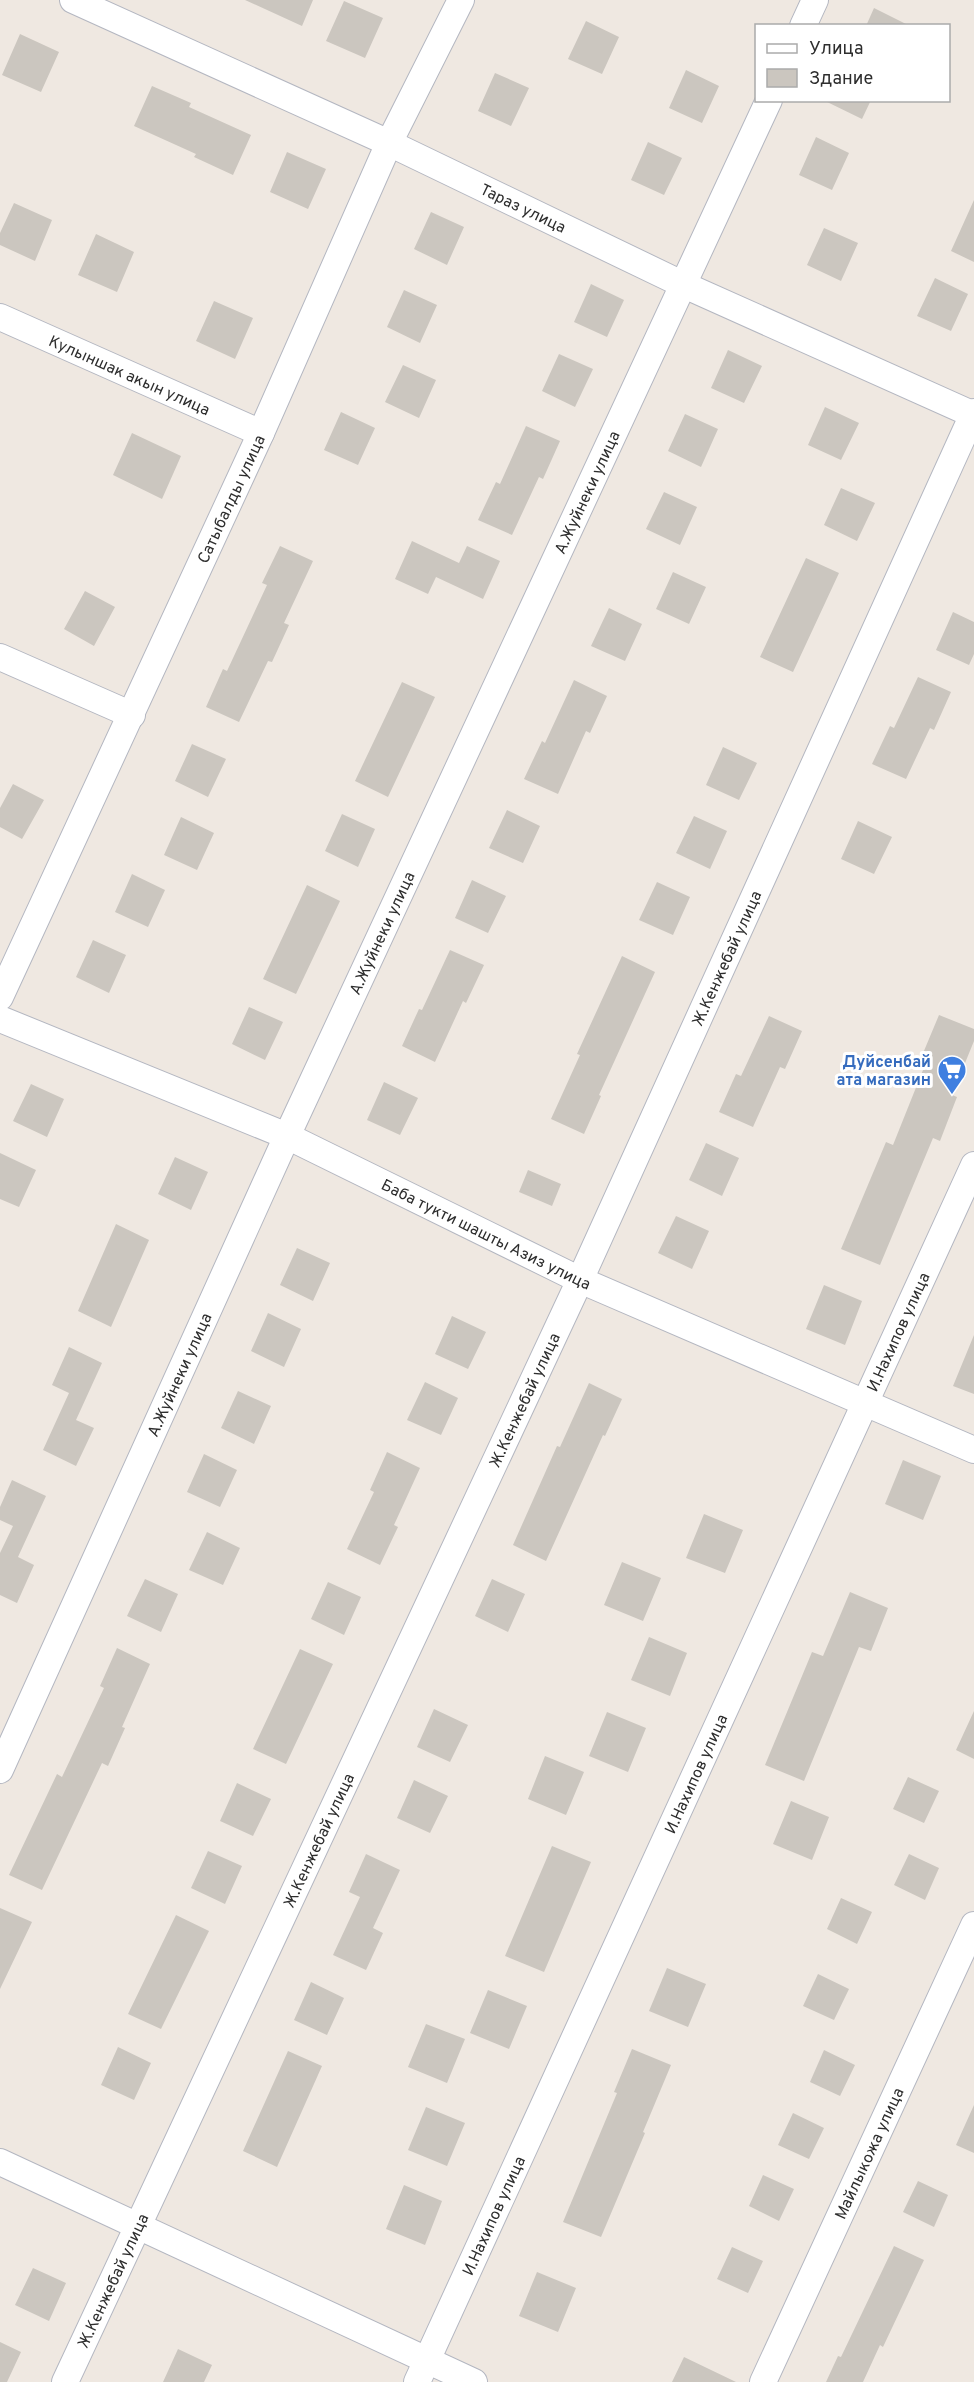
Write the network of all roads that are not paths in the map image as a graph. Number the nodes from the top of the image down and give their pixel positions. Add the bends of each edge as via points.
1 (74, 0) edge
2 (460, 0) edge
3 (815, 0) edge
4 (804, 24) edge
5 (768, 102) edge
6 (389, 143) junction
7 (684, 285) junction
8 (0, 317) edge
9 (973, 414) edge
10 (261, 433) junction
11 (0, 657) edge
12 (132, 715) junction
13 (0, 997) edge
14 (0, 1019) edge
15 (287, 1136) junction
16 (974, 1165) edge
17 (580, 1280) junction
18 (864, 1403) junction
19 (974, 1450) edge
20 (0, 1770) edge
21 (974, 1925) edge
22 (0, 2162) edge
23 (137, 2224) junction
24 (422, 2372) edge
25 (65, 2382) edge
26 (474, 2382) edge
27 (763, 2382) edge

1 - 6 street, Тараз улица
2 - 6 street, Сатыбалды улица
3 - 4 street
5 - 7 street, А.Жуйнеки улица
6 - 7 street, Тараз улица
6 - 10 street, Сатыбалды улица
7 - 9 street, Тараз улица
7 - 15 street, А.Жуйнеки улица
8 - 10 street, Кулыншак акын улица
9 - 17 street, Ж.Кенжебай улица
10 - 12 street, Сатыбалды улица
11 - 12 street
12 - 13 street, Сатыбалды улица
14 - 15 street, Баба тукти шашты Азиз улица
15 - 17 street, Баба тукти шашты Азиз улица
15 - 20 street, А.Жуйнеки улица
16 - 18 street, И.Нахипов улица
17 - 18 street, Баба тукти шашты Азиз улица
17 - 23 street, Ж.Кенжебай улица
18 - 19 street, Баба тукти шашты Азиз улица
18 - 24 street, И.Нахипов улица
21 - 27 street, Майлыкожа улица
22 - 23 street
23 - 24 street
23 - 25 street, Ж.Кенжебай улица
24 - 26 street

